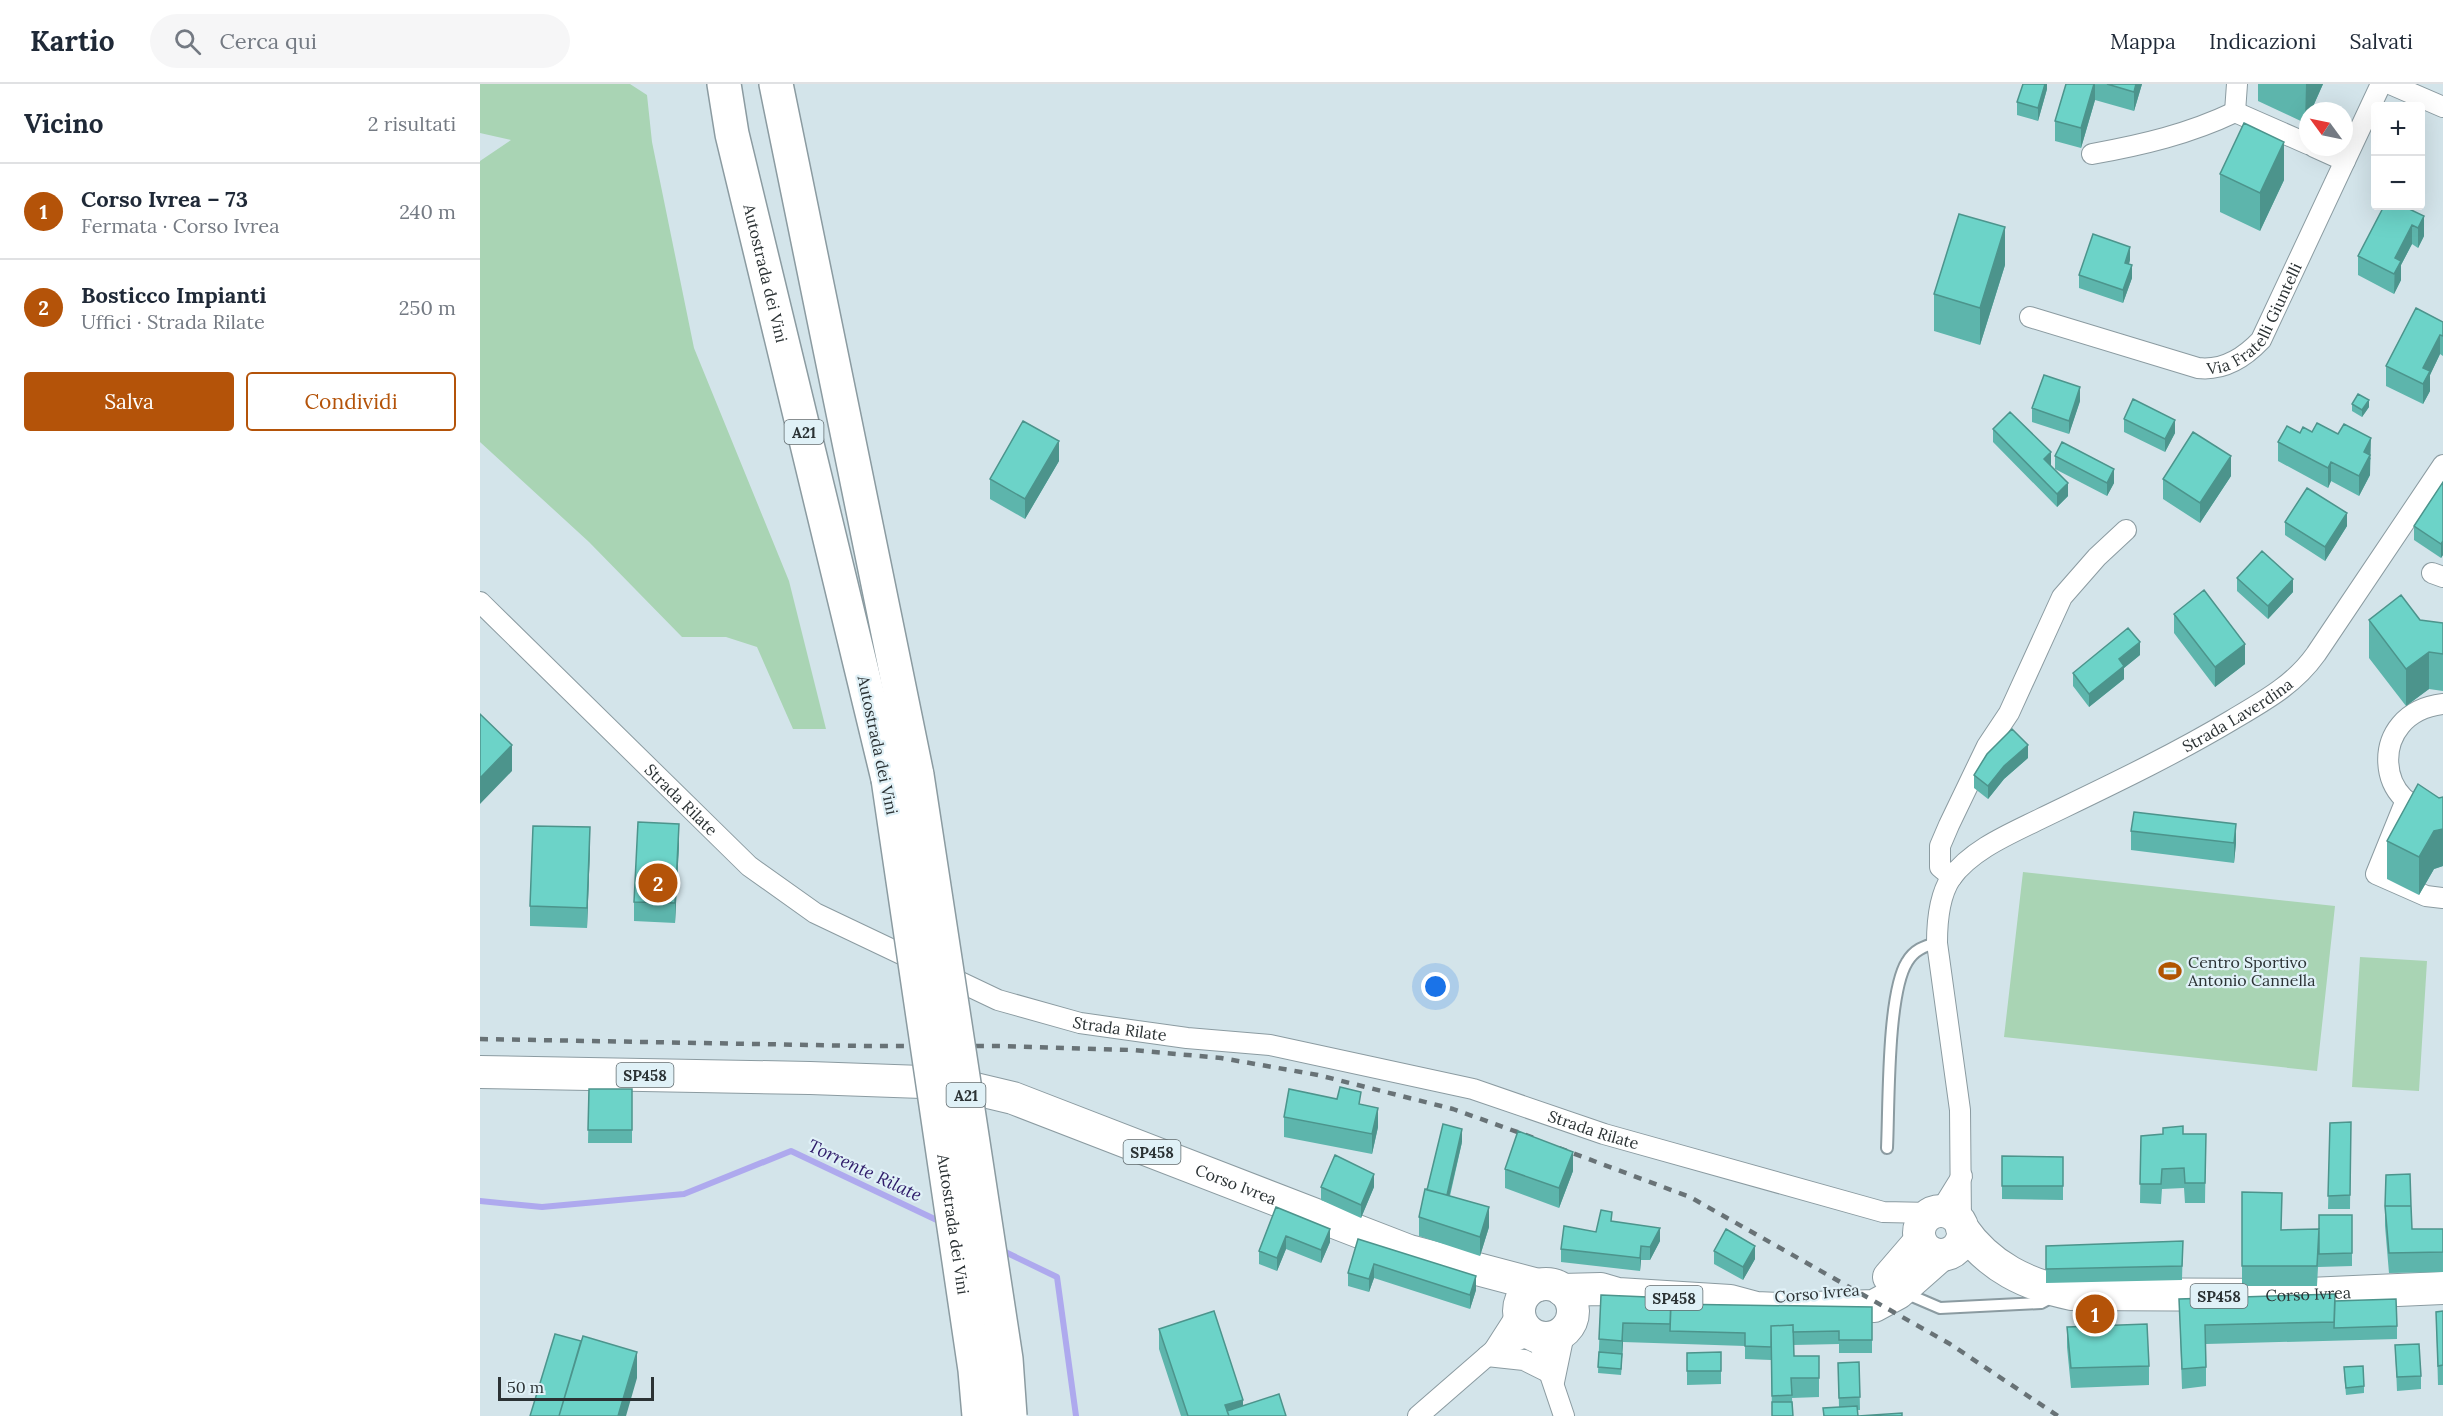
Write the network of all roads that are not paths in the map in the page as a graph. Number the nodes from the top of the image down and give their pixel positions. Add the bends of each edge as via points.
1 (724, 84) edge
2 (776, 84) edge
3 (2237, 84) edge
4 (2381, 84) edge
5 (2390, 84) edge
6 (2443, 107) edge
7 (2235, 112) junction
8 (2299, 140) edge
9 (2092, 154) dead end
10 (2335, 156) edge
11 (2346, 161) junction
12 (2030, 317) dead end
13 (2443, 465) edge
14 (2126, 530) dead end
15 (480, 602) edge
16 (2443, 704) edge
17 (903, 777) junction
18 (2406, 800) junction
19 (2443, 813) edge
20 (1952, 877) junction
21 (2443, 898) edge
22 (1937, 944) junction
23 (480, 1072) edge
24 (1887, 1149) dead end
25 (1941, 1232) junction
26 (2443, 1288) edge
27 (2060, 1291) junction
28 (1898, 1293) junction
29 (1730, 1301) junction
30 (1543, 1313) junction
31 (1490, 1353) junction
32 (1552, 1379) junction
33 (979, 1416) edge
34 (1010, 1416) edge
35 (1418, 1416) edge
36 (1564, 1416) edge

1 - 17 highway, Autostrada dei Vini / A21 via 732,134
2 - 17 highway, Autostrada dei Vini / A21
3 - 7 street
4 - 11 street, Via Fratelli Giuntelli
5 - 6 street
7 - 8 street
7 - 9 street via 2187,133
10 - 11 street
11 - 12 street, Via Fratelli Giuntelli via 2261,340 2234,362 2198,368
13 - 20 street, Strada Laverdina via 2303,673 2288,686 2186,747 1988,845
14 - 20 street via 2062,597 2009,713 1987,746 1940,846 1940,867
15 - 25 street, Strada Rilate via 749,866 814,913 998,1000 1080,1023 1270,1045 1473,1089 1604,1134
16 - 18 street via 2414,712 2392,737 2388,768
17 - 33 highway, Autostrada dei Vini / A21, bridge
17 - 34 highway, Autostrada dei Vini / A21, bridge via 1004,1347
18 - 19 street via 2420,809
18 - 21 street via 2376,874 2426,896
20 - 22 street, Strada Laverdina via 1937,922
22 - 24 lane via 1923,946 1902,970 1894,1014
22 - 25 street, Strada Laverdina via 1960,1110 1962,1176
23 - 30 main road, Corso Ivrea / SP458 via 950,1083 1013,1098 1410,1251 1485,1272
25 - 27 main road, Corso Ivrea / SP458 via 2019,1279
25 - 28 main road, Corso Ivrea / SP458
25 - 29 main road, Corso Ivrea / SP458 via 1874,1288 1822,1296
26 - 27 main road, Corso Ivrea / SP458 via 2152,1296
27 - 28 lane via 2041,1303 1940,1308 1908,1293
28 - 29 main road, Corso Ivrea / SP458 via 1874,1306 1862,1307 1756,1308
29 - 30 main road, Corso Ivrea / SP458 via 1618,1294 1582,1308
30 - 31 street
30 - 32 street
30 - 32 street
31 - 32 street via 1524,1360
31 - 35 street
32 - 36 street

